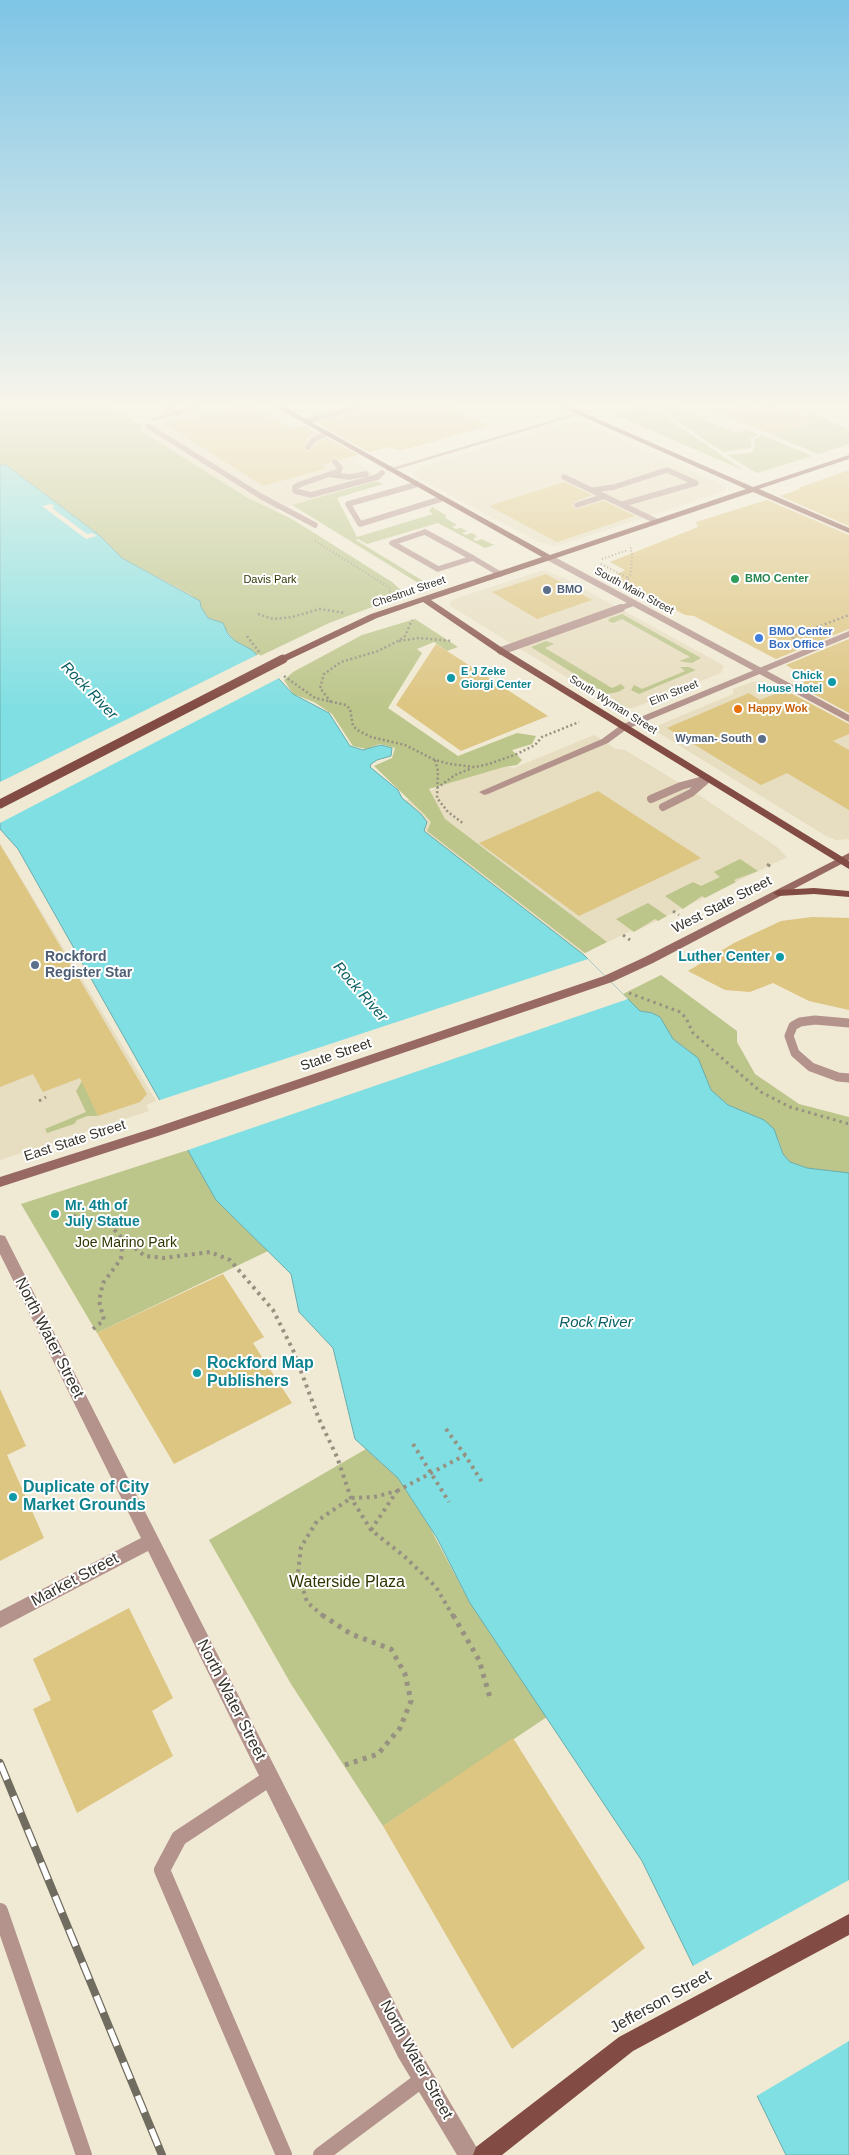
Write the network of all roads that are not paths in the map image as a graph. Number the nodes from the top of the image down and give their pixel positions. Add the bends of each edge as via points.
1 (282, 508) edge
2 (350, 508) edge
3 (414, 508) edge
4 (458, 508) edge
5 (629, 508) edge
6 (696, 508) edge
7 (794, 508) edge
8 (656, 521) junction
9 (315, 525) dead end
10 (849, 531) edge
11 (548, 557) junction
12 (473, 558) junction
13 (500, 574) junction
14 (424, 599) junction
15 (634, 604) junction
16 (849, 634) edge
17 (501, 651) junction
18 (760, 671) junction
19 (849, 719) edge
20 (624, 727) junction
21 (708, 779) junction
22 (484, 792) dead end
23 (651, 799) dead end
24 (0, 804) edge
25 (663, 807) dead end
26 (846, 861) edge
27 (778, 893) junction
28 (849, 894) edge
29 (608, 979) joint
30 (849, 1023) edge
31 (849, 1078) edge
32 (159, 1131) joint
33 (0, 1182) edge
34 (0, 1240) edge
35 (151, 1540) junction
36 (0, 1620) edge
37 (270, 1778) junction
38 (0, 1911) edge
39 (849, 1924) edge
40 (424, 2078) junction
41 (84, 2155) edge
42 (284, 2155) edge
43 (321, 2155) edge
44 (470, 2155) edge
45 (484, 2155) edge

1 - 9 lane
2 - 3 lane via 360,524
4 - 11 main road, South Main Street
5 - 8 lane
6 - 8 main road, Chestnut Street
7 - 10 main road
8 - 11 main road, Chestnut Street
11 - 13 main road, Chestnut Street
11 - 15 street, South Main Street
12 - 12 lane via 426,532 392,543 438,569
12 - 13 lane
13 - 14 main road, Chestnut Street
14 - 17 main road, South Wyman Street
14 - 24 main road, Chestnut Street, bridge via 344,628
15 - 17 lane
15 - 18 street, South Main Street
16 - 18 street, Elm Street
17 - 20 main road, South Wyman Street
18 - 19 street, South Main Street
18 - 20 street, Elm Street
20 - 21 main road, South Wyman Street
20 - 22 street, Elm Street via 605,741
21 - 23 lane
21 - 25 lane via 691,793
21 - 26 main road, South Wyman Street
26 - 27 main road, West State Street
27 - 28 main road via 814,891
27 - 29 main road, West State Street
29 - 32 main road, State Street
30 - 31 lane via 800,1022 793,1026 789,1036 795,1053 811,1067
32 - 33 main road, East State Street
34 - 35 street, North Water Street
35 - 36 street, Market Street
35 - 37 street, North Water Street
37 - 40 street, North Water Street
37 - 42 lane via 179,1838 162,1870
38 - 41 lane
39 - 45 main road, Jefferson Street via 626,2044
40 - 43 lane
40 - 44 street, North Water Street

